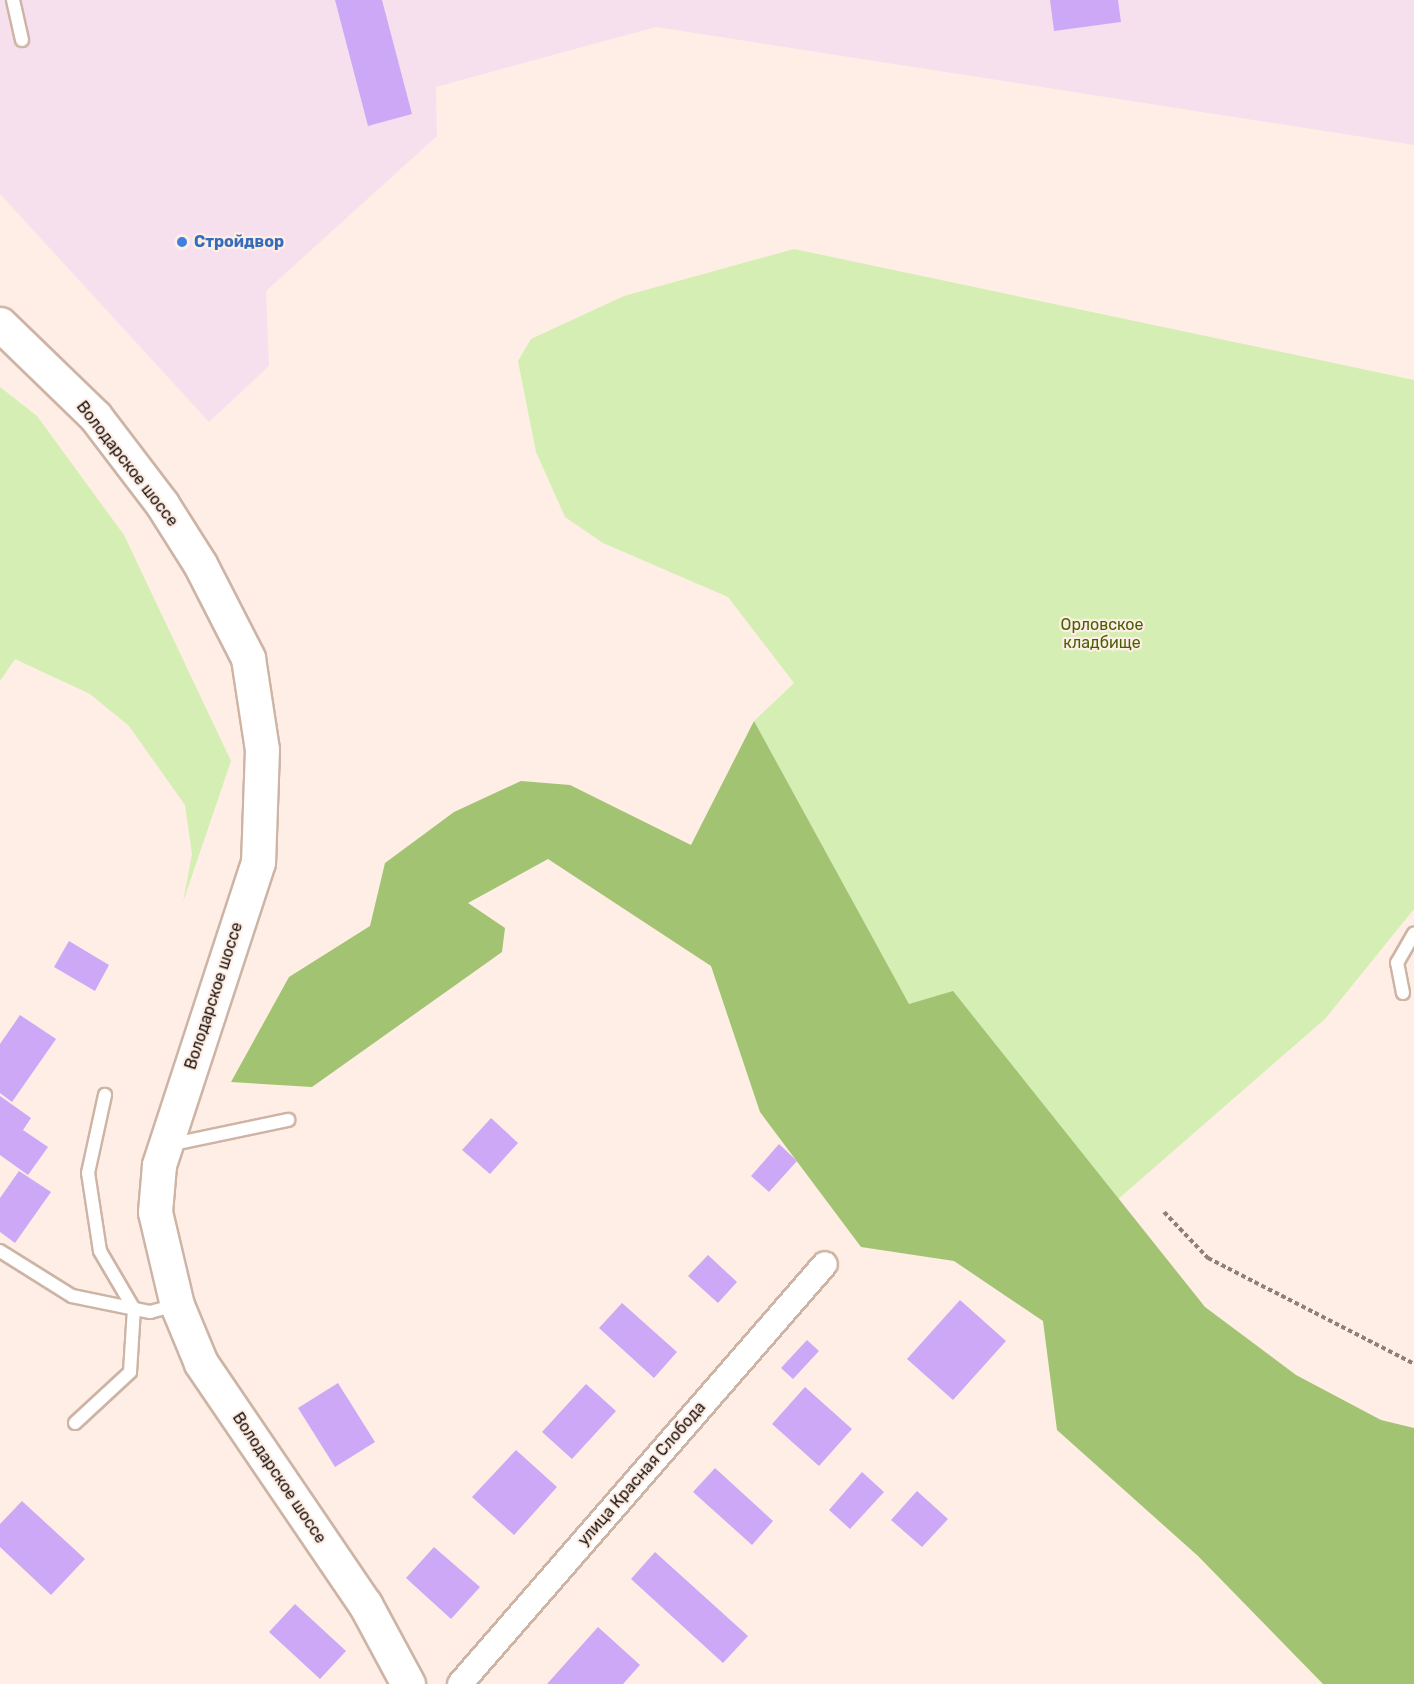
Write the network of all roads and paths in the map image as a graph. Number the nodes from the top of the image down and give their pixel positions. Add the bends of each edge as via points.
1 (13, 0) edge
2 (22, 40) dead end
3 (0, 324) edge
4 (1414, 933) edge
5 (1403, 993) dead end
6 (105, 1095) dead end
7 (288, 1120) dead end
8 (165, 1146) junction
9 (1164, 1212) dead end
10 (0, 1251) edge
11 (825, 1264) dead end
12 (177, 1305) junction
13 (134, 1309) junction
14 (1414, 1364) edge
15 (75, 1423) dead end
16 (408, 1684) edge
17 (460, 1684) edge

1 - 2 lane
3 - 8 main road, Володарское шоссе via 95,417 162,504 200,564 248,658 262,749 258,862
4 - 5 lane via 1397,963
6 - 13 lane via 88,1173 100,1251
7 - 8 lane
8 - 12 main road, Володарское шоссе via 154,1212
9 - 14 path via 1208,1258
10 - 13 lane via 72,1296
11 - 17 street, улица Красная Слобода
12 - 13 lane via 150,1312
12 - 16 main road, Володарское шоссе via 201,1363 365,1604
13 - 15 lane via 130,1372

